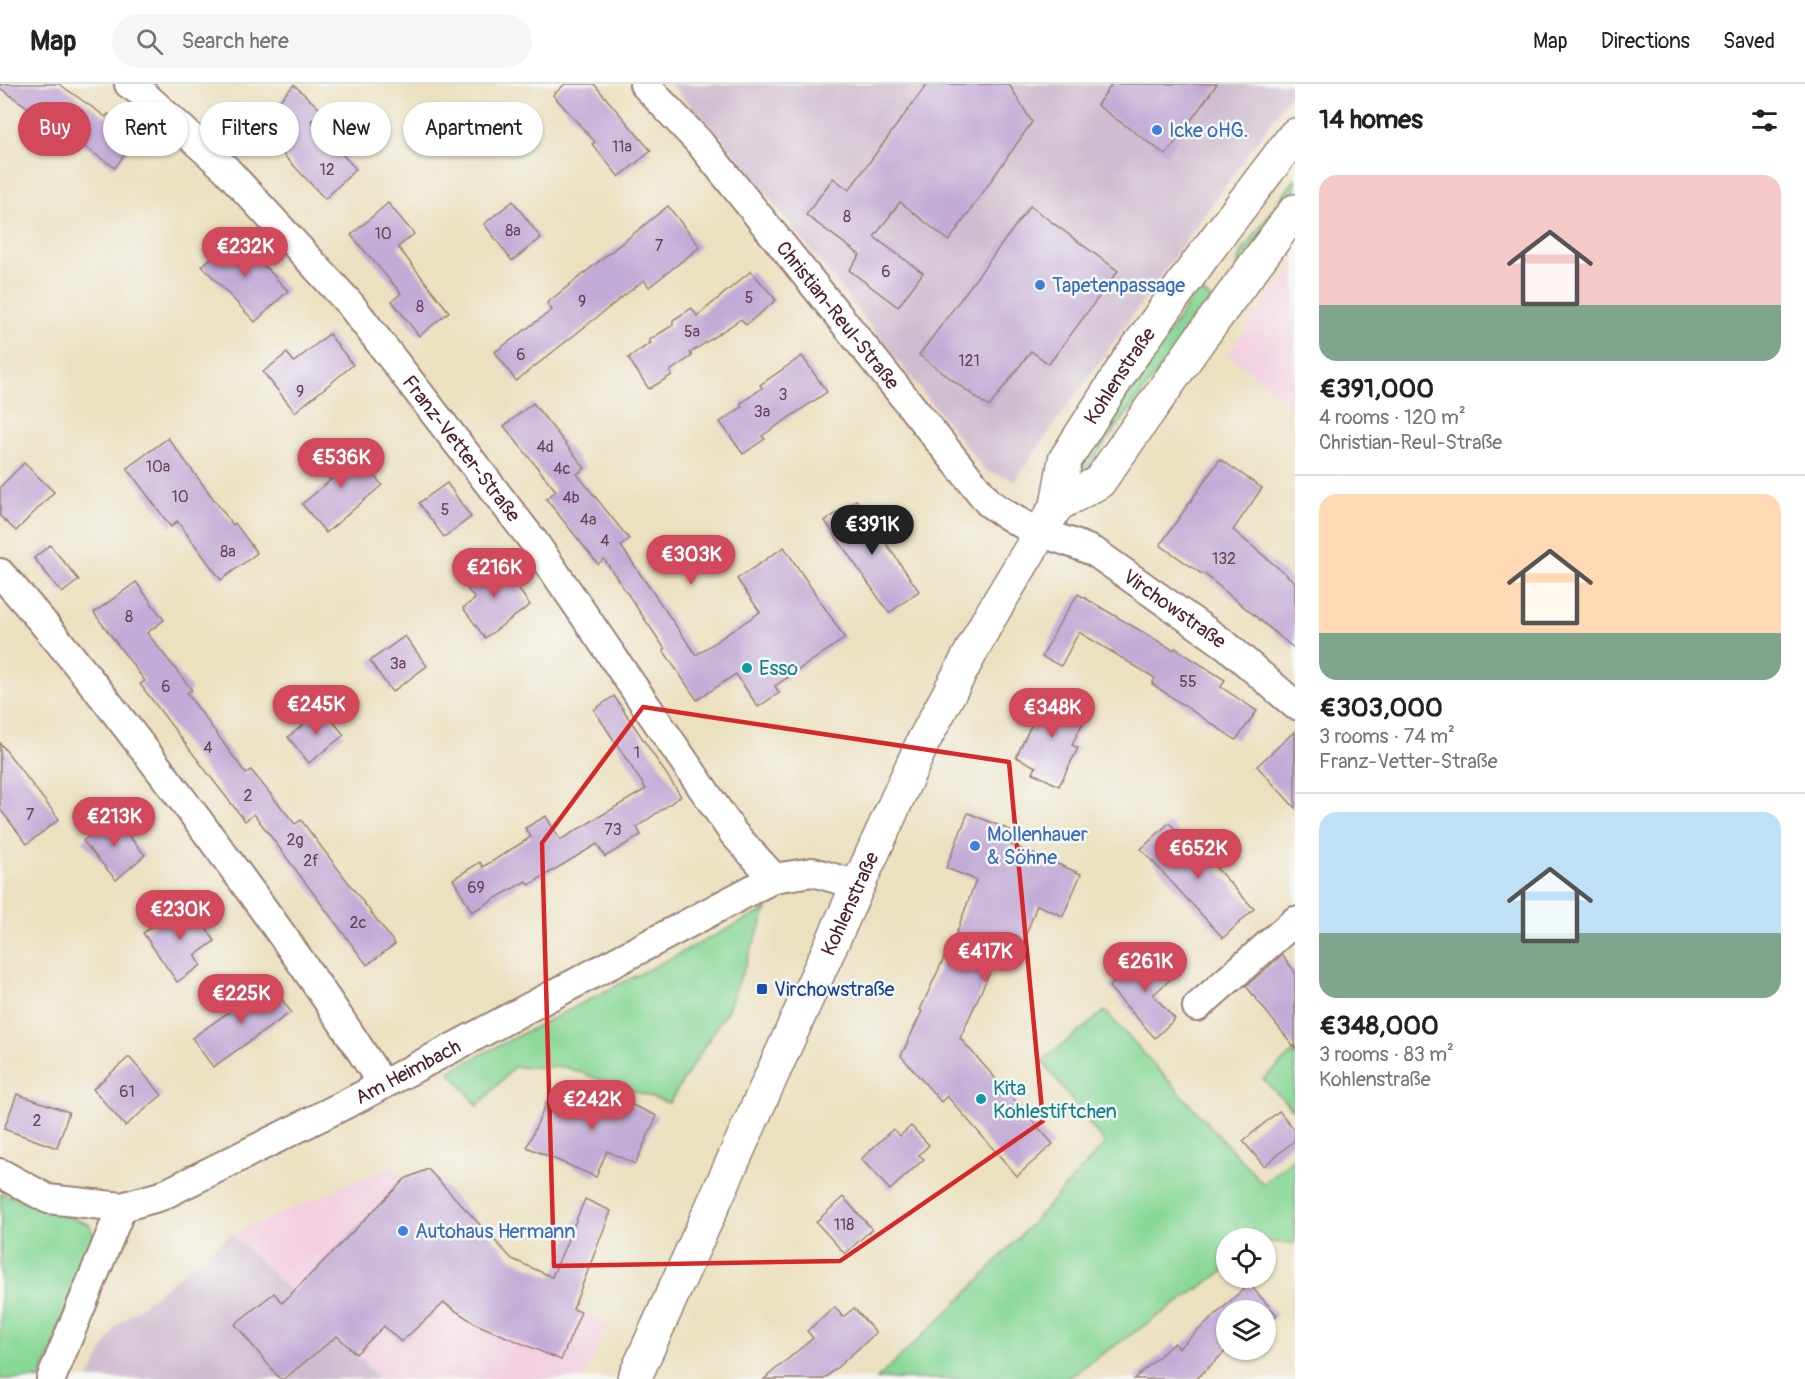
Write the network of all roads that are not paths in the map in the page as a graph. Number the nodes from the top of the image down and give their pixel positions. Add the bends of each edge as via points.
1 (129, 84) edge
2 (644, 84) edge
3 (1295, 135) edge
4 (1295, 212) edge
5 (1203, 256) junction
6 (1235, 292) junction
7 (1057, 505) junction
8 (1040, 533) junction
9 (0, 573) edge
10 (1295, 705) edge
11 (774, 878) junction
12 (858, 885) junction
13 (1295, 921) edge
14 (1197, 1007) dead end
15 (382, 1084) junction
16 (0, 1173) edge
17 (122, 1207) junction
18 (51, 1379) edge
19 (634, 1379) edge

1 - 11 street, Franz-Vetter-Straße via 225,168 350,304 534,542 734,834
2 - 8 street, Christian-Reul-Straße via 699,142 989,503
3 - 5 main road, Kohlenstraße
4 - 6 main road
5 - 6 main road
5 - 7 main road, Kohlenstraße via 1128,361 1065,460
6 - 7 main road via 1099,482
7 - 8 main road, Kohlenstraße
8 - 10 street, Virchowstraße via 1096,553 1226,645
8 - 12 main road, Kohlenstraße via 923,742
9 - 15 street via 94,683 243,880 346,1025
11 - 12 street, Am Heimbach via 813,872
11 - 15 street, Am Heimbach
12 - 19 main road, Kohlenstraße
13 - 14 street
15 - 17 street, Am Heimbach via 161,1196
16 - 17 street via 48,1199
17 - 18 street

